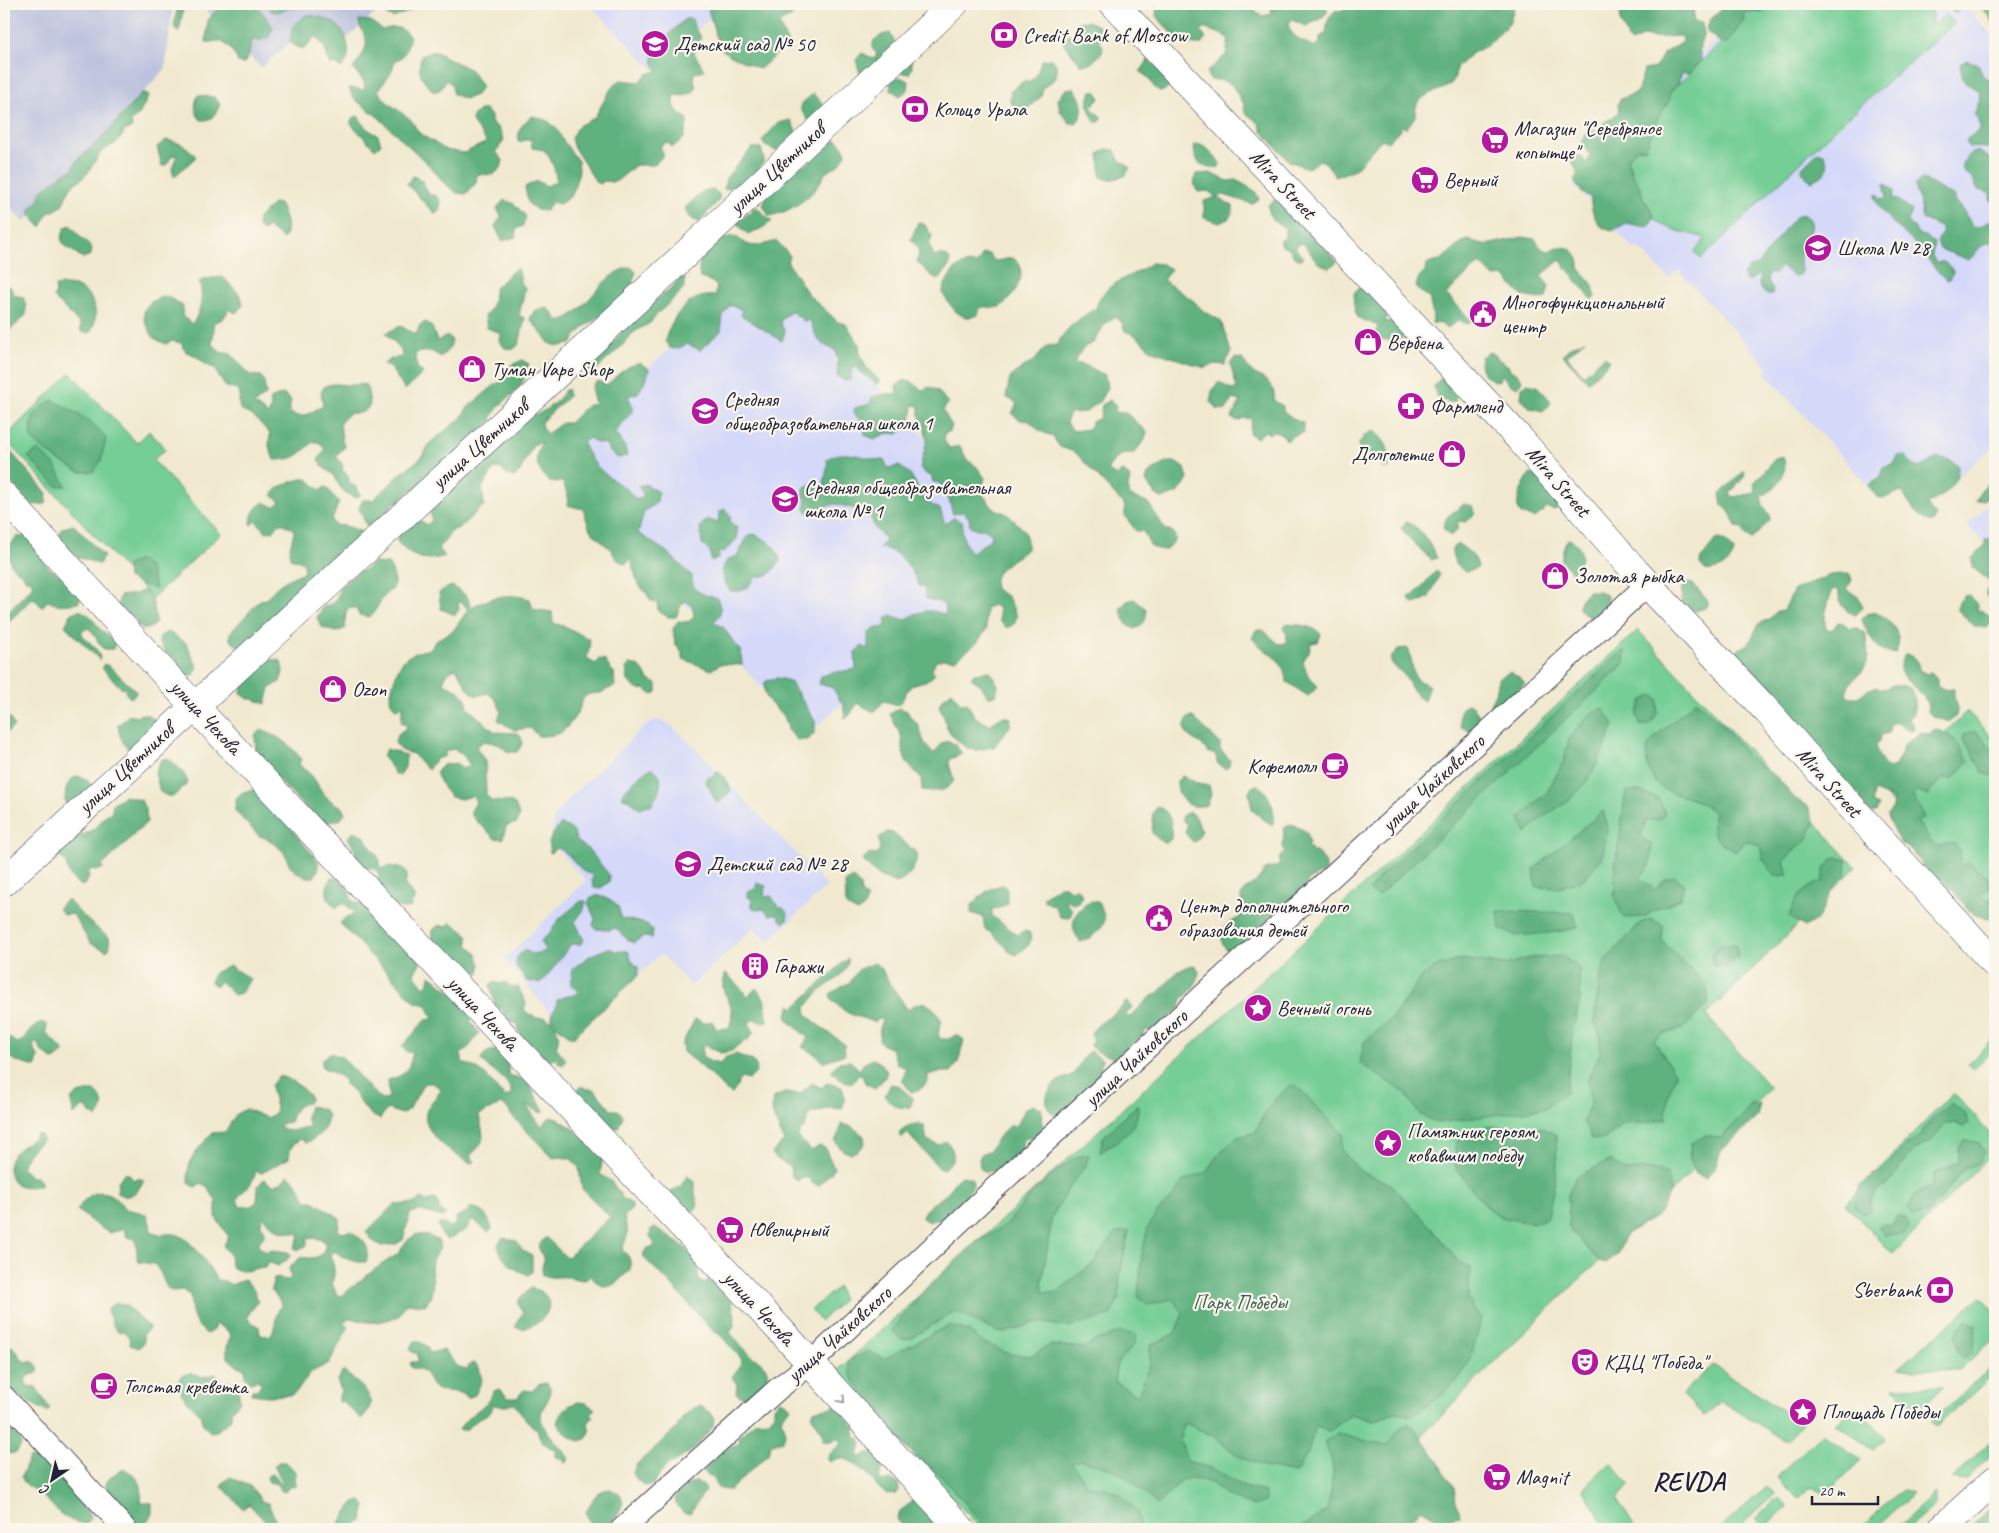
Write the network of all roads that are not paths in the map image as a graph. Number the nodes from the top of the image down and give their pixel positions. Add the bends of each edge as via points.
1 (954, 4) edge
2 (1114, 4) edge
3 (4, 496) edge
4 (1648, 584) junction
5 (194, 706) junction
6 (4, 882) edge
7 (1995, 964) edge
8 (810, 1364) junction
9 (4, 1396) edge
10 (1995, 1480) edge
11 (125, 1529) edge
12 (622, 1529) edge
13 (961, 1529) edge
14 (1941, 1529) edge

1 - 5 street, улица Цветников
2 - 4 street, Mira Street via 1520,438
3 - 5 street, улица Чехова
4 - 7 street, Mira Street
4 - 8 street, улица Чайковского via 995,1188
5 - 6 street, улица Цветников
5 - 8 street, улица Чехова
8 - 12 street, улица Чайковского via 780,1387
8 -> 13 street, улица Чехова
9 - 11 street
10 - 14 street

